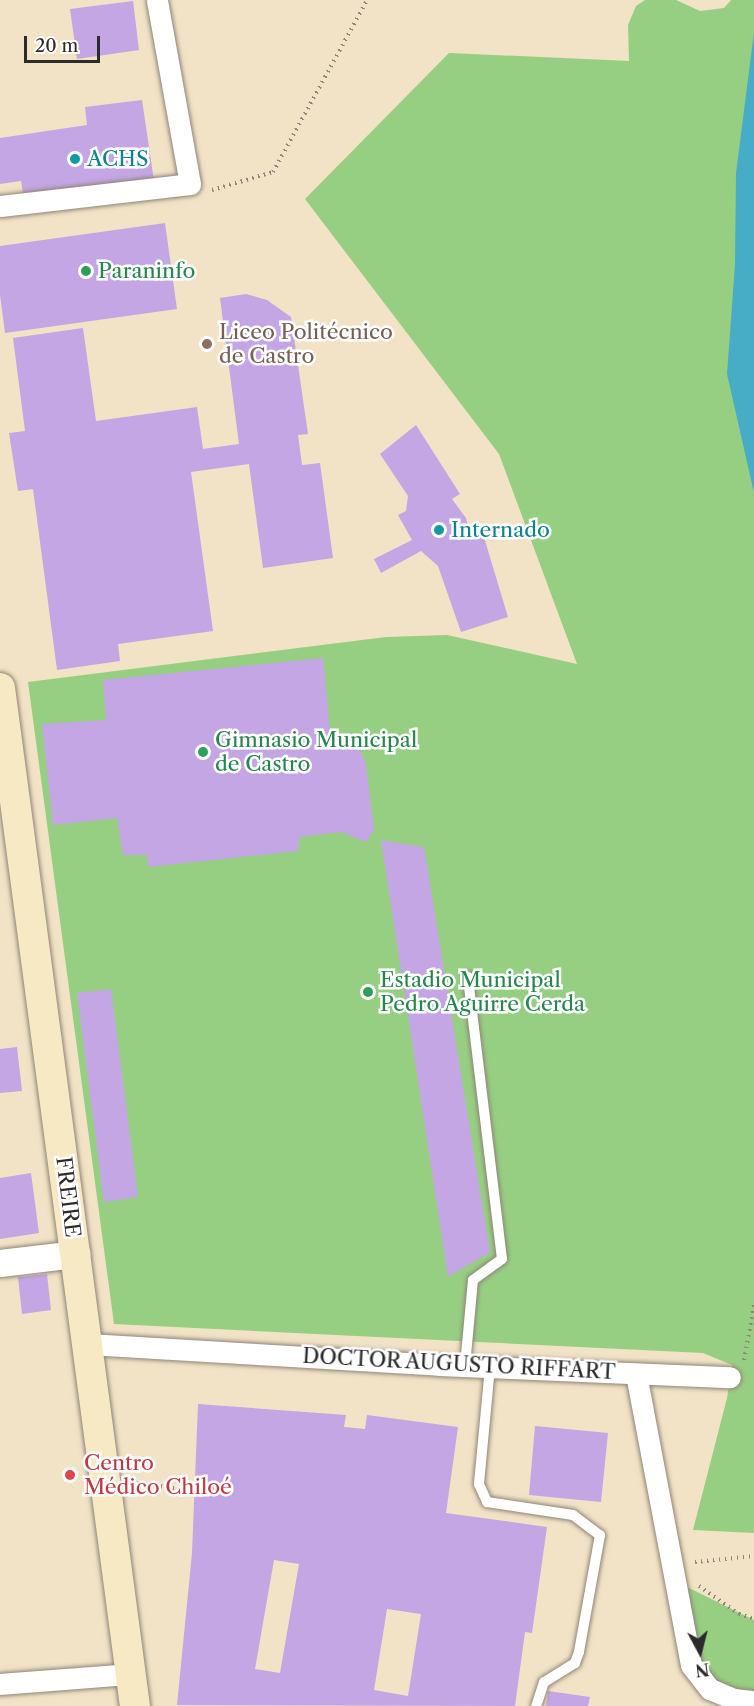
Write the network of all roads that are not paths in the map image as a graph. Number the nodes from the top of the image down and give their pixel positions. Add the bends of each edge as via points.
1 (157, 0) edge
2 (0, 206) edge
3 (0, 688) edge
4 (4, 732) edge
5 (468, 977) dead end
6 (76, 1254) junction
7 (0, 1263) edge
8 (88, 1344) junction
9 (465, 1366) junction
10 (490, 1367) junction
11 (736, 1372) road end
12 (636, 1374) junction
13 (131, 1674) junction
14 (0, 1684) edge
15 (754, 1701) edge
16 (135, 1706) edge
17 (536, 1706) edge

1 - 2 street via 190,184
3 - 4 main road, FREIRE
4 - 6 main road, FREIRE
5 - 9 lane via 502,1259 473,1280
6 - 7 street
6 - 8 main road, FREIRE
8 - 9 street, DOCTOR AUGUSTO RIFFART
8 - 13 main road, FREIRE
9 - 10 street, DOCTOR AUGUSTO RIFFART
10 - 12 street, DOCTOR AUGUSTO RIFFART
10 - 17 lane via 479,1484 487,1502 573,1515 600,1535 575,1663 544,1682
11 - 12 street
12 - 15 street, DOCTOR AUGUSTO RIFFART via 671,1566 696,1674 710,1689 734,1699
13 - 14 street
13 - 16 main road, FREIRE

